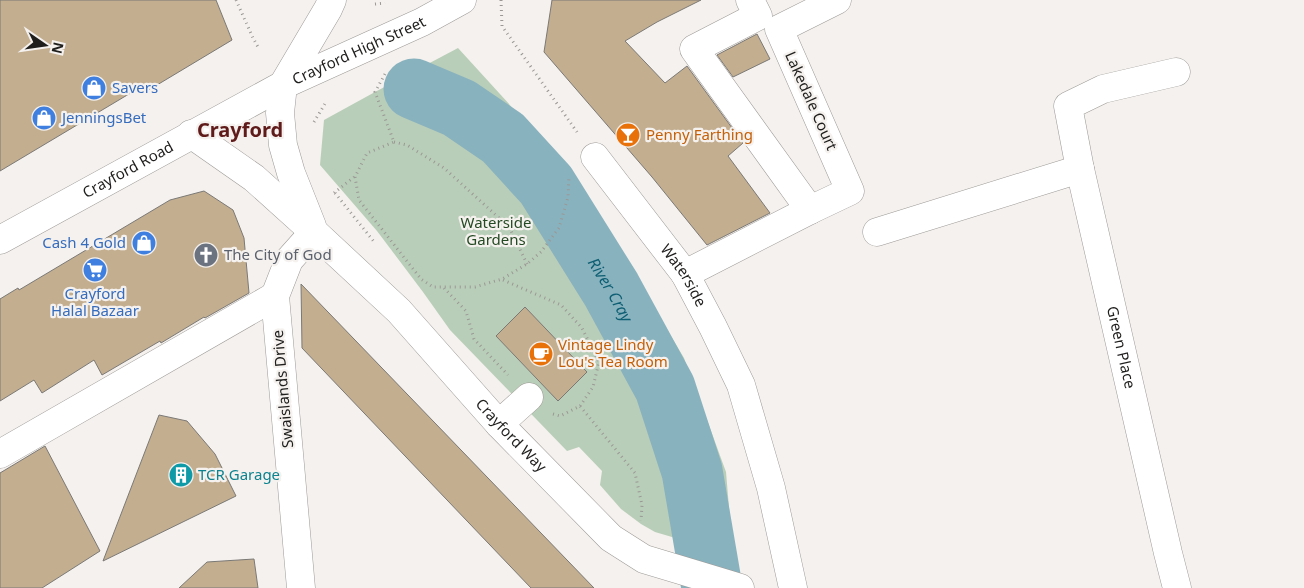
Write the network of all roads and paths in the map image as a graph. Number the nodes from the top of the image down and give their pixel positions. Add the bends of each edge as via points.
1 (236, 0) edge
2 (332, 0) edge
3 (373, 0) edge
4 (462, 0) edge
5 (501, 0) edge
6 (750, 0) edge
7 (837, 0) edge
8 (375, 4) dead end
9 (258, 47) dead end
10 (380, 72) dead end
11 (1176, 72) dead end
12 (283, 85) junction
13 (326, 100) dead end
14 (312, 131) dead end
15 (191, 134) junction
16 (394, 142) junction
17 (595, 157) joint
18 (1080, 169) junction
19 (570, 171) dead end
20 (355, 177) junction
21 (329, 187) dead end
22 (334, 193) junction
23 (810, 210) junction
24 (314, 232) junction
25 (877, 232) dead end
26 (0, 240) edge
27 (376, 245) dead end
28 (527, 264) junction
29 (685, 274) junction
30 (502, 279) junction
31 (443, 287) junction
32 (275, 296) junction
33 (529, 397) junction
34 (580, 406) junction
35 (499, 424) junction
36 (0, 454) edge
37 (644, 559) junction
38 (301, 588) edge
39 (740, 588) edge
40 (793, 588) edge
41 (1177, 588) edge

1 - 9 path
2 - 12 main road
3 - 8 path
4 - 12 main road, Crayford High Street via 422,22
5 - 17 path via 502,26
6 - 23 main road via 758,16 694,50
7 - 23 main road, Lakedale Court via 779,29 850,191
10 - 16 path via 388,68 375,92
11 - 18 main road, Green Place via 1103,88 1068,106
12 - 15 main road, Crayford Road
12 - 24 main road, Crayford Way via 280,113 283,145
13 - 14 path
15 - 24 main road, Crayford Way via 254,178
15 - 26 main road, Crayford Road
16 - 20 path via 367,153
16 - 28 path via 407,145 444,168 509,227
17 - 29 main road, Waterside
18 - 25 main road
18 - 41 main road, Green Place
19 - 28 path via 568,197 559,228
20 - 22 path
20 - 31 path via 359,200 421,279 433,288
21 - 22 path
22 - 27 path
23 - 29 main road
24 - 32 main road, Swaislands Drive via 289,260
24 - 35 main road, Crayford Way via 399,311
28 - 30 path
29 - 40 main road, Waterside via 741,386 770,488
30 - 31 path via 475,287
30 - 34 path via 561,305 582,328 599,362 593,387
31 - 33 path via 466,311 474,339
32 - 36 main road
32 - 38 main road, Swaislands Drive
33 - 34 path via 543,412 560,416
33 - 35 main road
34 - 37 path via 634,473 642,505
35 - 37 main road, Crayford Way via 612,538
37 - 39 main road, Crayford Way

